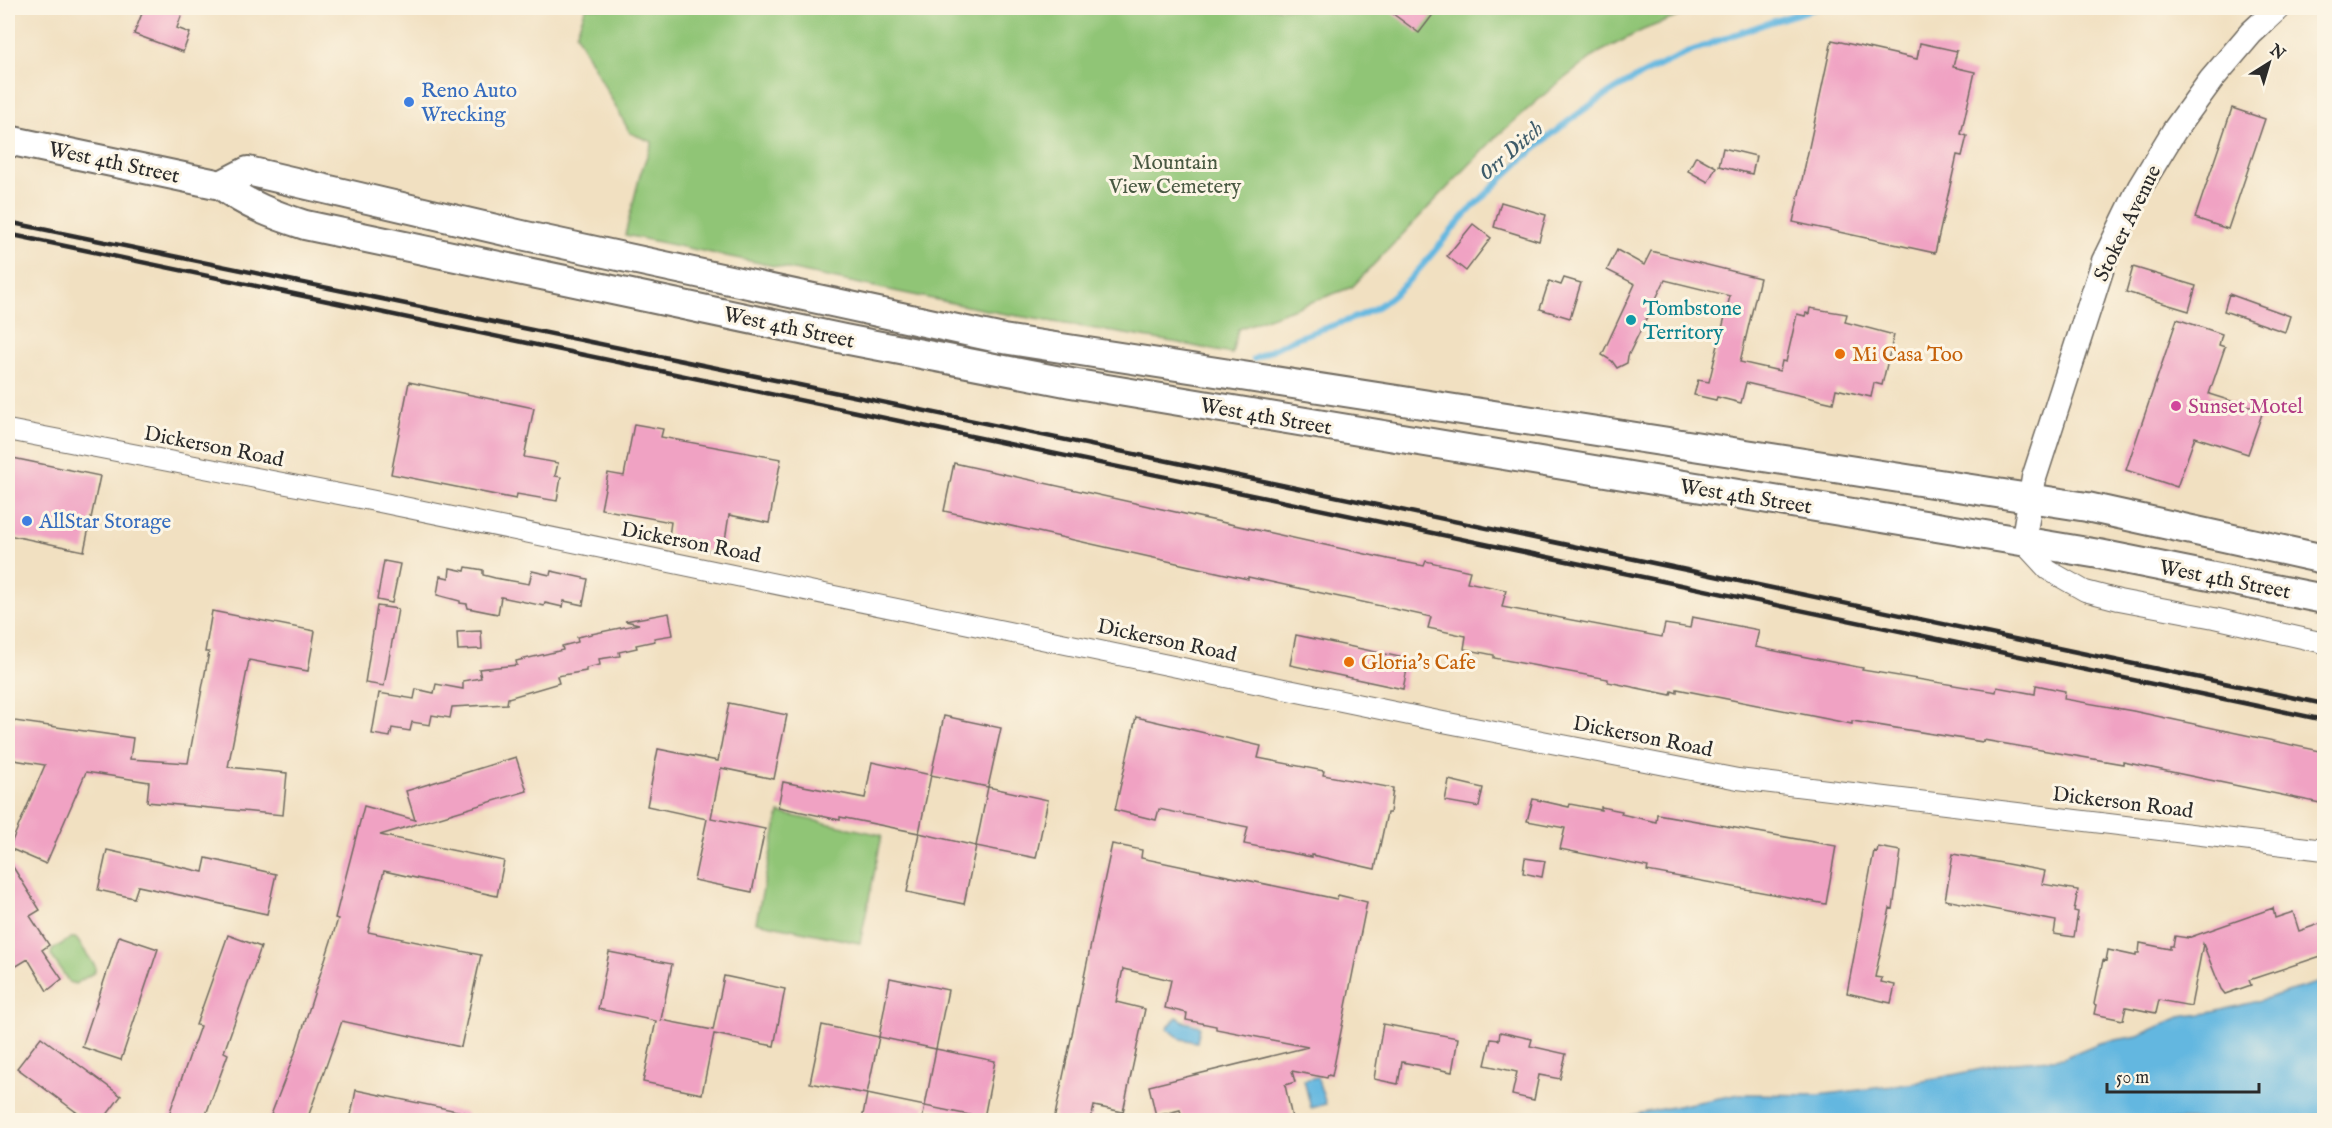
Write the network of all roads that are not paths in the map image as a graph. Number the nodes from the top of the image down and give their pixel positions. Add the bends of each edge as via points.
1 (2278, 8) edge
2 (8, 140) edge
3 (221, 185) junction
4 (8, 430) edge
5 (2030, 498) junction
6 (2023, 543) junction
7 (2325, 559) edge
8 (2325, 599) edge
9 (2325, 643) edge
10 (2325, 850) edge

1 - 5 street, Stoker Avenue via 2211,80 2140,188 2104,261
2 - 3 main road, West 4th Street
3 - 5 main road, West 4th Street via 248,171 1003,339
3 - 6 main road, West 4th Street via 266,212 305,225 844,339 1128,393
4 - 10 street, Dickerson Road via 1738,779
5 - 6 street, Stoker Avenue
5 - 7 main road, West 4th Street
6 - 8 main road, West 4th Street via 2099,554
6 - 9 street via 2048,570 2085,591

